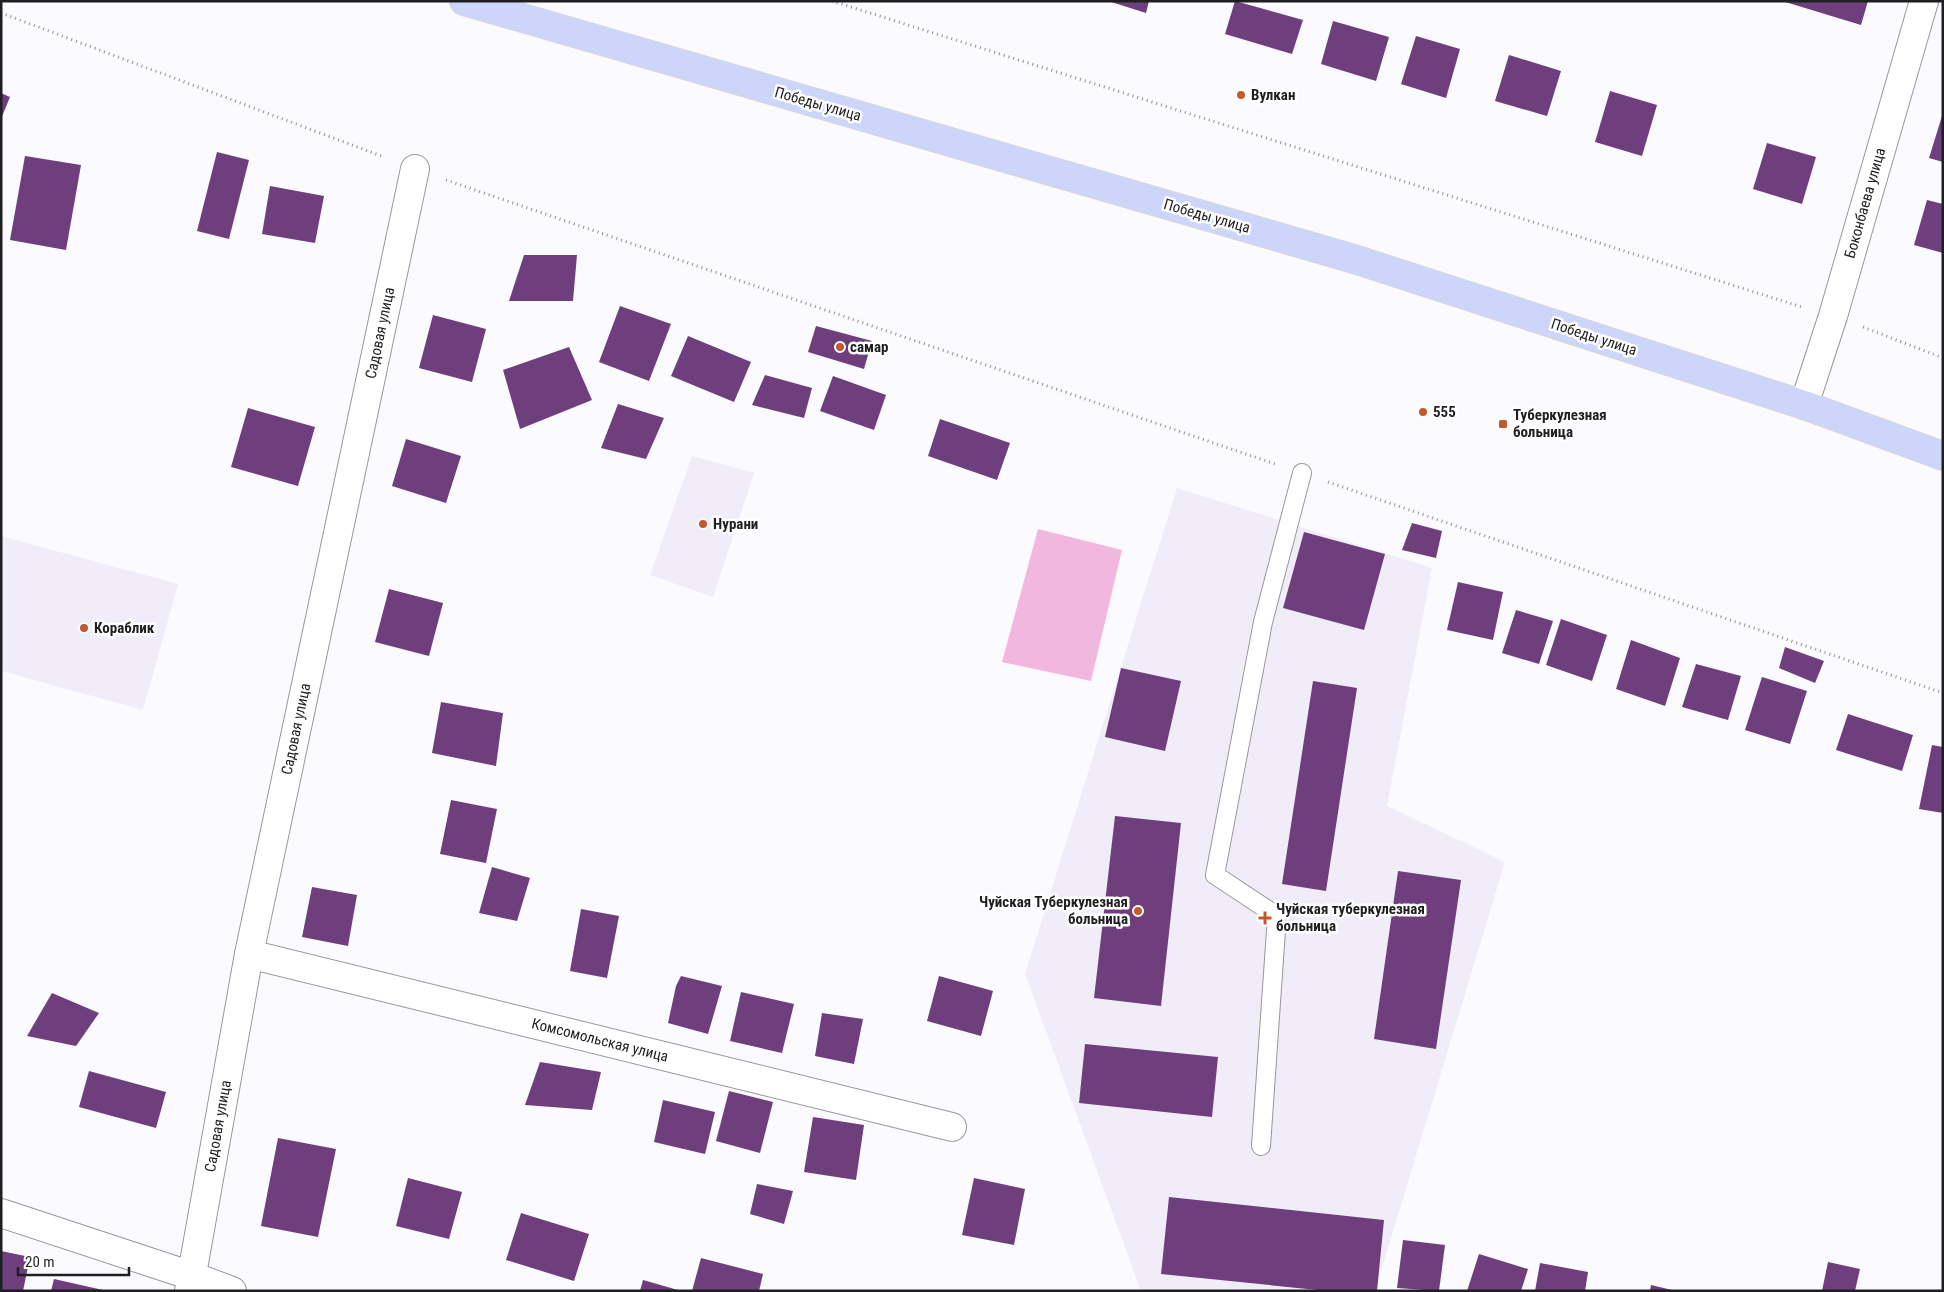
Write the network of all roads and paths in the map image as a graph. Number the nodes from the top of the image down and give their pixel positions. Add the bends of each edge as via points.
1 (464, 1) edge
2 (832, 1) edge
3 (1924, 1) edge
4 (1, 13) edge
5 (415, 169) junction
6 (1833, 316) junction
7 (1943, 358) edge
8 (1804, 405) junction
9 (1943, 456) edge
10 (1302, 473) junction
11 (1943, 693) edge
12 (249, 954) junction
13 (952, 1127) dead end
14 (1261, 1146) dead end
15 (1, 1213) edge
16 (190, 1283) edge
17 (232, 1291) edge

1 - 8 main road, Победы улица via 1354,259
2 - 6 path
3 - 6 street, Боконбаева улица
4 - 5 path
5 - 10 path
5 - 12 street, Садовая улица
6 - 7 path
6 - 8 street, Боконбаева улица
8 - 9 main road, Победы улица
10 - 11 path
10 - 14 lane via 1263,622 1215,875 1277,916
12 - 13 street, Комсомольская улица
12 - 16 street, Садовая улица
15 - 16 street
16 - 17 street

